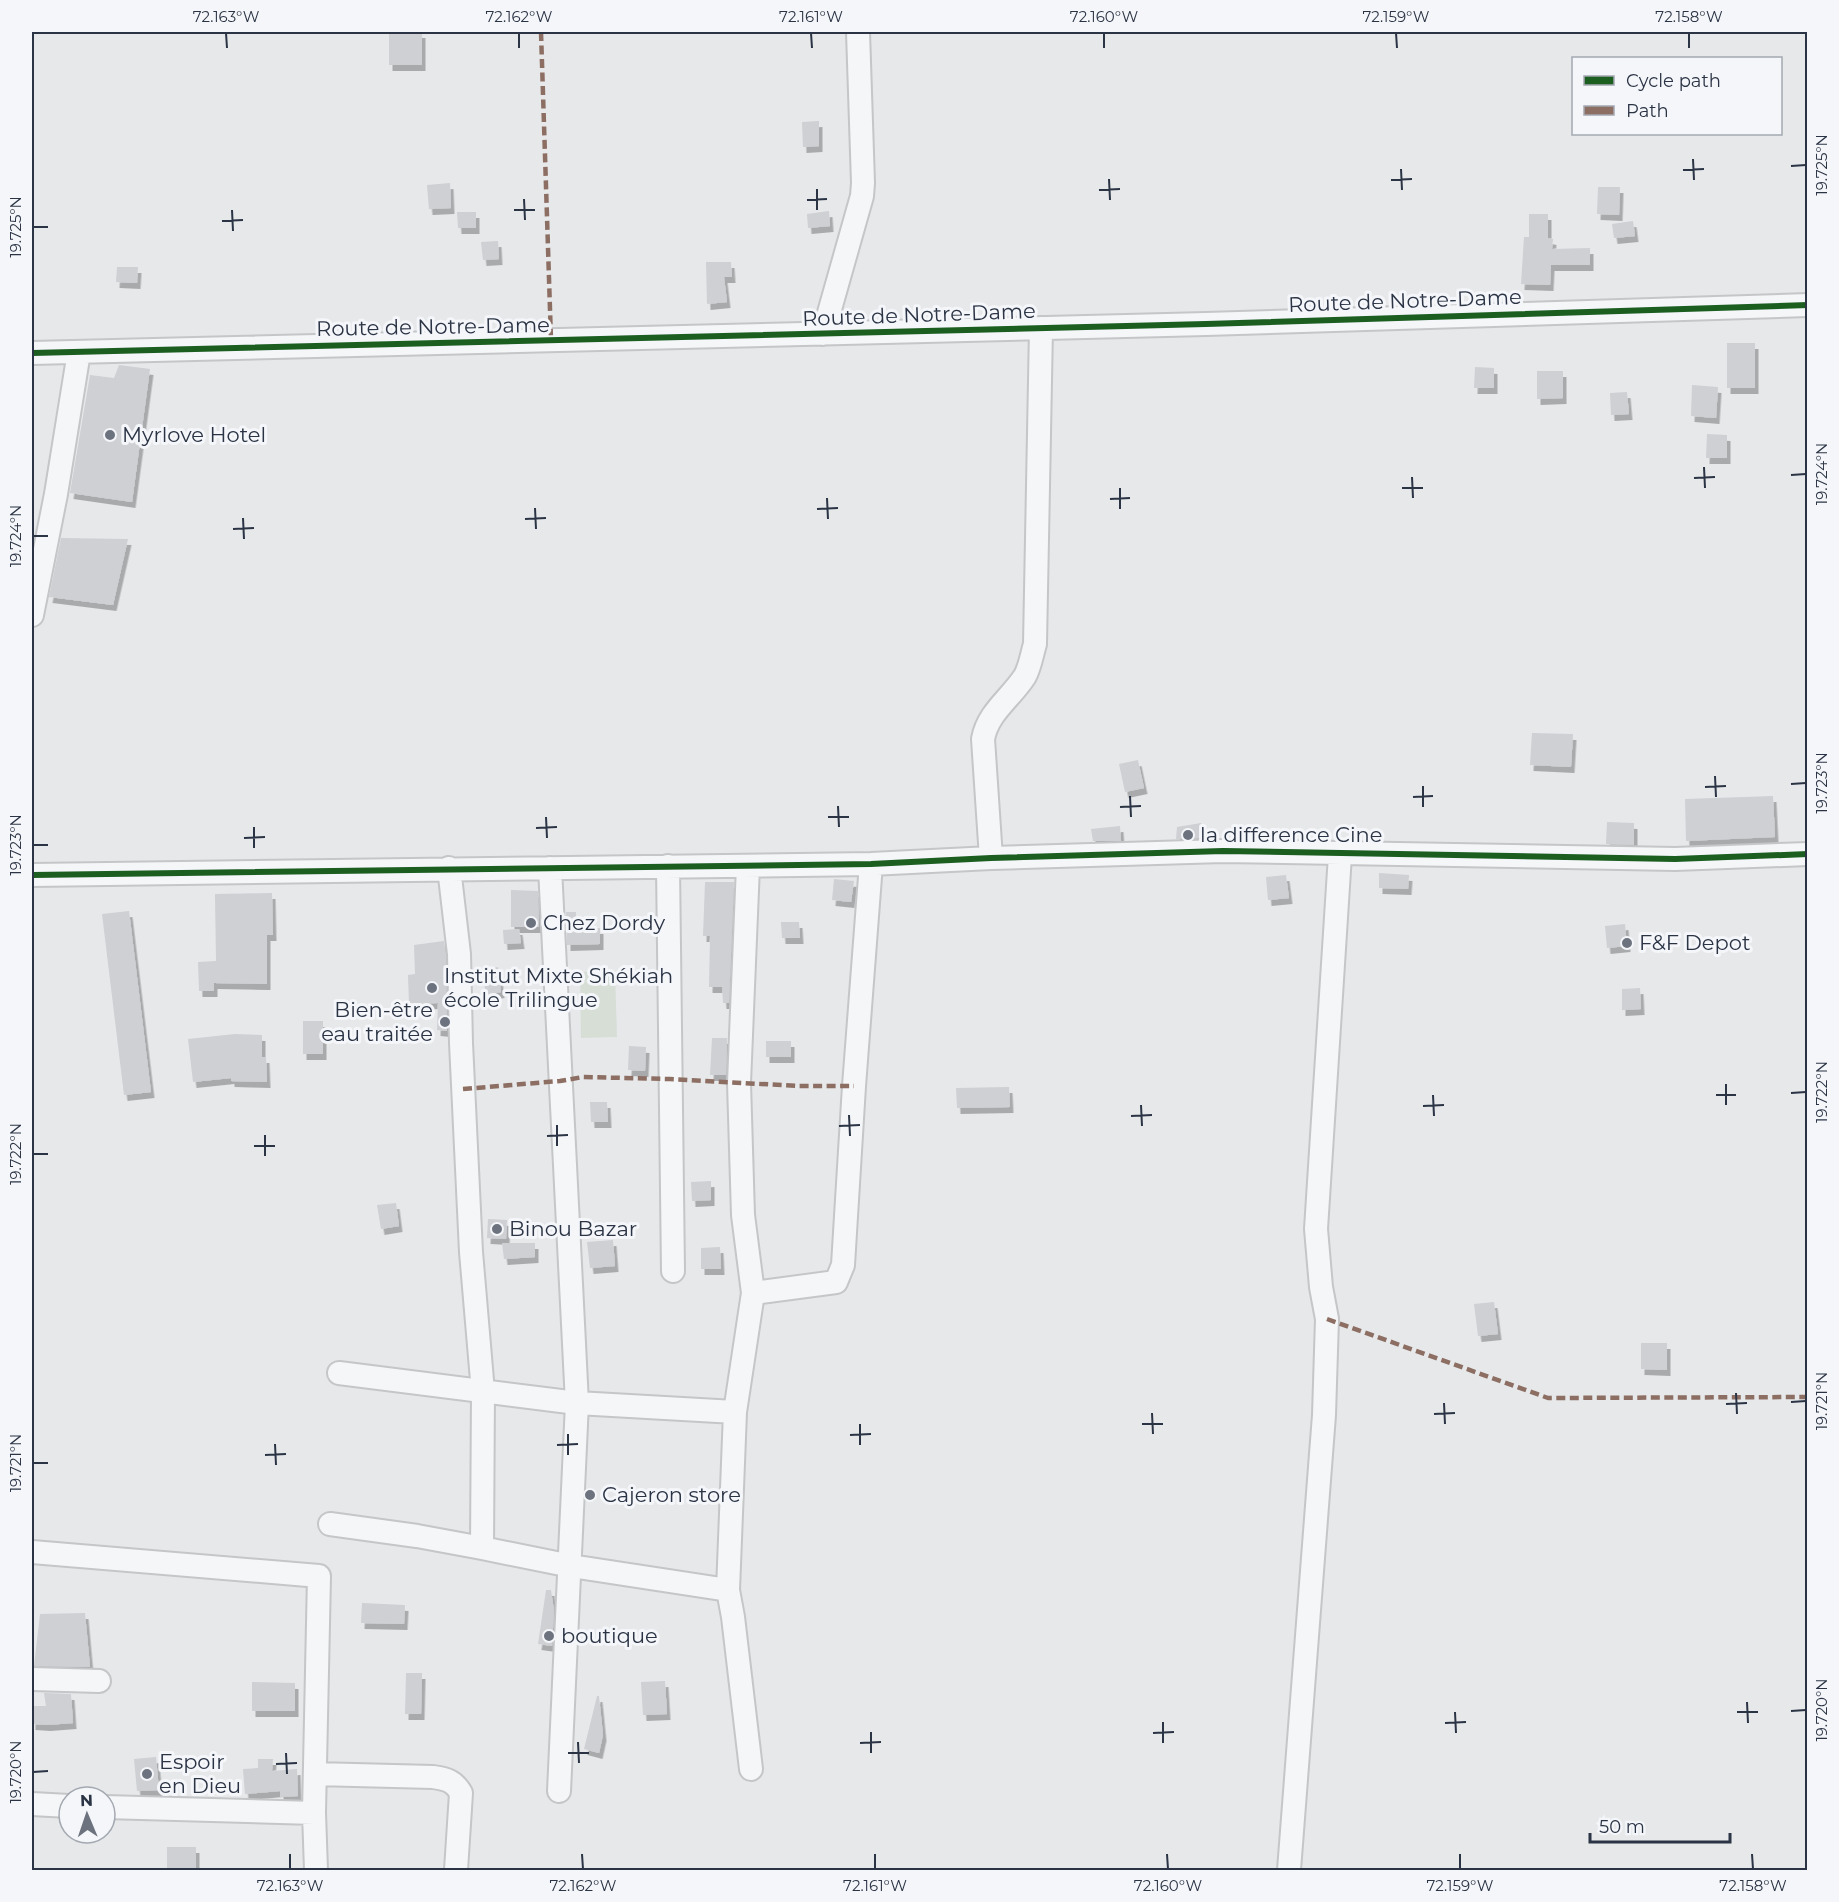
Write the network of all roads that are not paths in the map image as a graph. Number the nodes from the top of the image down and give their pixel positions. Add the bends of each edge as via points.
1 (858, 32) edge
2 (1808, 305) edge
3 (1041, 328) junction
4 (823, 334) junction
5 (79, 352) junction
6 (32, 353) edge
7 (32, 615) edge
8 (1808, 854) edge
9 (1340, 855) junction
10 (991, 858) junction
11 (871, 864) junction
12 (668, 866) junction
13 (748, 866) junction
14 (550, 867) junction
15 (449, 868) junction
16 (32, 875) edge
17 (673, 1271) dead end
18 (753, 1293) junction
19 (339, 1373) dead end
20 (483, 1392) junction
21 (577, 1403) junction
22 (735, 1412) junction
23 (330, 1524) dead end
24 (482, 1548) junction
25 (32, 1552) edge
26 (571, 1566) junction
27 (728, 1590) junction
28 (32, 1679) edge
29 (99, 1681) dead end
30 (751, 1769) dead end
31 (315, 1774) junction
32 (560, 1791) dead end
33 (32, 1804) edge
34 (57, 1805) edge
35 (117, 1807) edge
36 (315, 1813) junction
37 (316, 1870) edge
38 (456, 1870) edge
39 (1289, 1870) edge

1 - 4 street via 863,190
2 - 3 street, Route de Notre-Dame
3 - 4 street, Route de Notre-Dame
3 - 10 street via 1035,644 1025,675 985,727
4 - 5 street, Route de Notre-Dame
5 - 6 street, Route de Notre-Dame
5 - 7 street
8 - 9 street via 1675,859
9 - 10 street via 1223,851
9 - 39 street via 1316,1229 1327,1319 1324,1414
10 - 11 street
11 - 13 street
11 - 18 street via 843,1265 836,1282
12 - 13 street
12 - 14 street
12 - 17 street
13 - 18 street via 739,1083 743,1215
14 - 15 street
14 - 21 street
15 - 16 street
15 - 20 street via 459,954 471,1252
18 - 22 street
19 - 20 street
20 - 21 street
20 - 24 street
21 - 22 street
21 - 26 street
22 - 27 street
23 - 24 street
24 - 26 street
25 - 31 street via 319,1576
26 - 27 street
26 - 32 street
27 - 30 street
28 - 29 street
31 - 36 street
31 - 38 street via 433,1778 456,1784 461,1793
33 - 34 street
35 - 36 street
36 - 37 street

